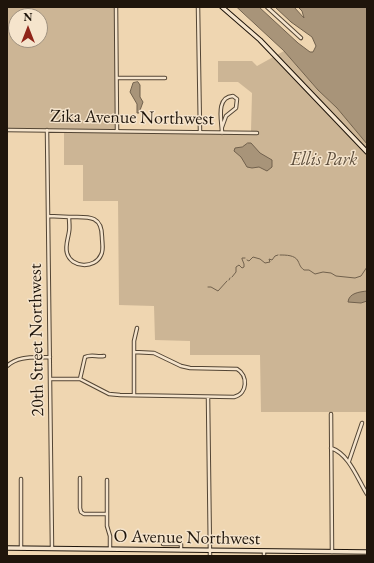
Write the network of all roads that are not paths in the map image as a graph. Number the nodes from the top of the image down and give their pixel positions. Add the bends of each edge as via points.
1 (116, 7) edge
2 (198, 7) edge
3 (222, 7) edge
4 (267, 7) edge
5 (301, 38) dead end
6 (117, 78) junction
7 (165, 78) dead end
8 (222, 127) junction
9 (7, 130) edge
10 (47, 130) junction
11 (118, 131) junction
12 (200, 132) junction
13 (222, 133) junction
14 (257, 133) dead end
15 (367, 152) edge
16 (49, 216) junction
17 (69, 216) junction
18 (137, 328) dead end
19 (134, 352) junction
20 (104, 356) dead end
21 (50, 357) junction
22 (7, 366) edge
23 (51, 379) junction
24 (80, 379) junction
25 (134, 395) junction
26 (208, 396) junction
27 (331, 414) dead end
28 (362, 423) dead end
29 (331, 448) junction
30 (349, 462) junction
31 (80, 478) dead end
32 (21, 479) dead end
33 (107, 480) dead end
34 (367, 494) edge
35 (107, 514) junction
36 (163, 544) dead end
37 (7, 548) edge
38 (21, 549) junction
39 (52, 549) junction
40 (110, 550) junction
41 (181, 550) junction
42 (210, 551) junction
43 (264, 551) junction
44 (332, 552) junction
45 (367, 552) edge
46 (210, 556) edge
47 (264, 556) edge

1 - 6 street
2 - 12 street
3 - 15 street via 260,40
4 - 5 street
6 - 7 street
6 - 11 street
8 - 8 street via 220,122 223,102 233,96 236,99 236,108 226,116
8 - 13 street
9 - 10 street, Zika Avenue Northwest
10 - 11 street, Zika Avenue Northwest
10 - 16 street, 20th Street Northwest
11 - 12 street, Zika Avenue Northwest
12 - 13 street, Zika Avenue Northwest
13 - 14 street, Zika Avenue Northwest
16 - 17 street
16 - 21 street, 20th Street Northwest
17 - 17 street via 66,243 68,256 77,264 93,264 102,253 100,224 91,218
18 - 19 street
19 - 25 street
19 - 26 street via 154,353 190,368 237,369 243,374 243,391 238,396
20 - 24 street via 85,357
21 - 22 street via 21,358
21 - 23 street, 20th Street Northwest
23 - 24 street
23 - 39 street, 20th Street Northwest
24 - 25 street via 108,394
25 - 26 street
26 - 42 street
27 - 29 street
28 - 30 street
29 - 30 street via 342,453
29 - 44 street
30 - 34 street
31 - 35 street via 81,512
32 - 38 street
33 - 35 street
35 - 40 street
36 - 41 street via 181,544
37 - 38 street, O Avenue Northwest
38 - 39 street, O Avenue Northwest
39 - 40 street, O Avenue Northwest
40 - 41 street, O Avenue Northwest
41 - 42 street, O Avenue Northwest
42 - 43 street, O Avenue Northwest
42 - 46 street
43 - 44 street, O Avenue Northwest
43 - 47 street
44 - 45 street, O Avenue Northwest

